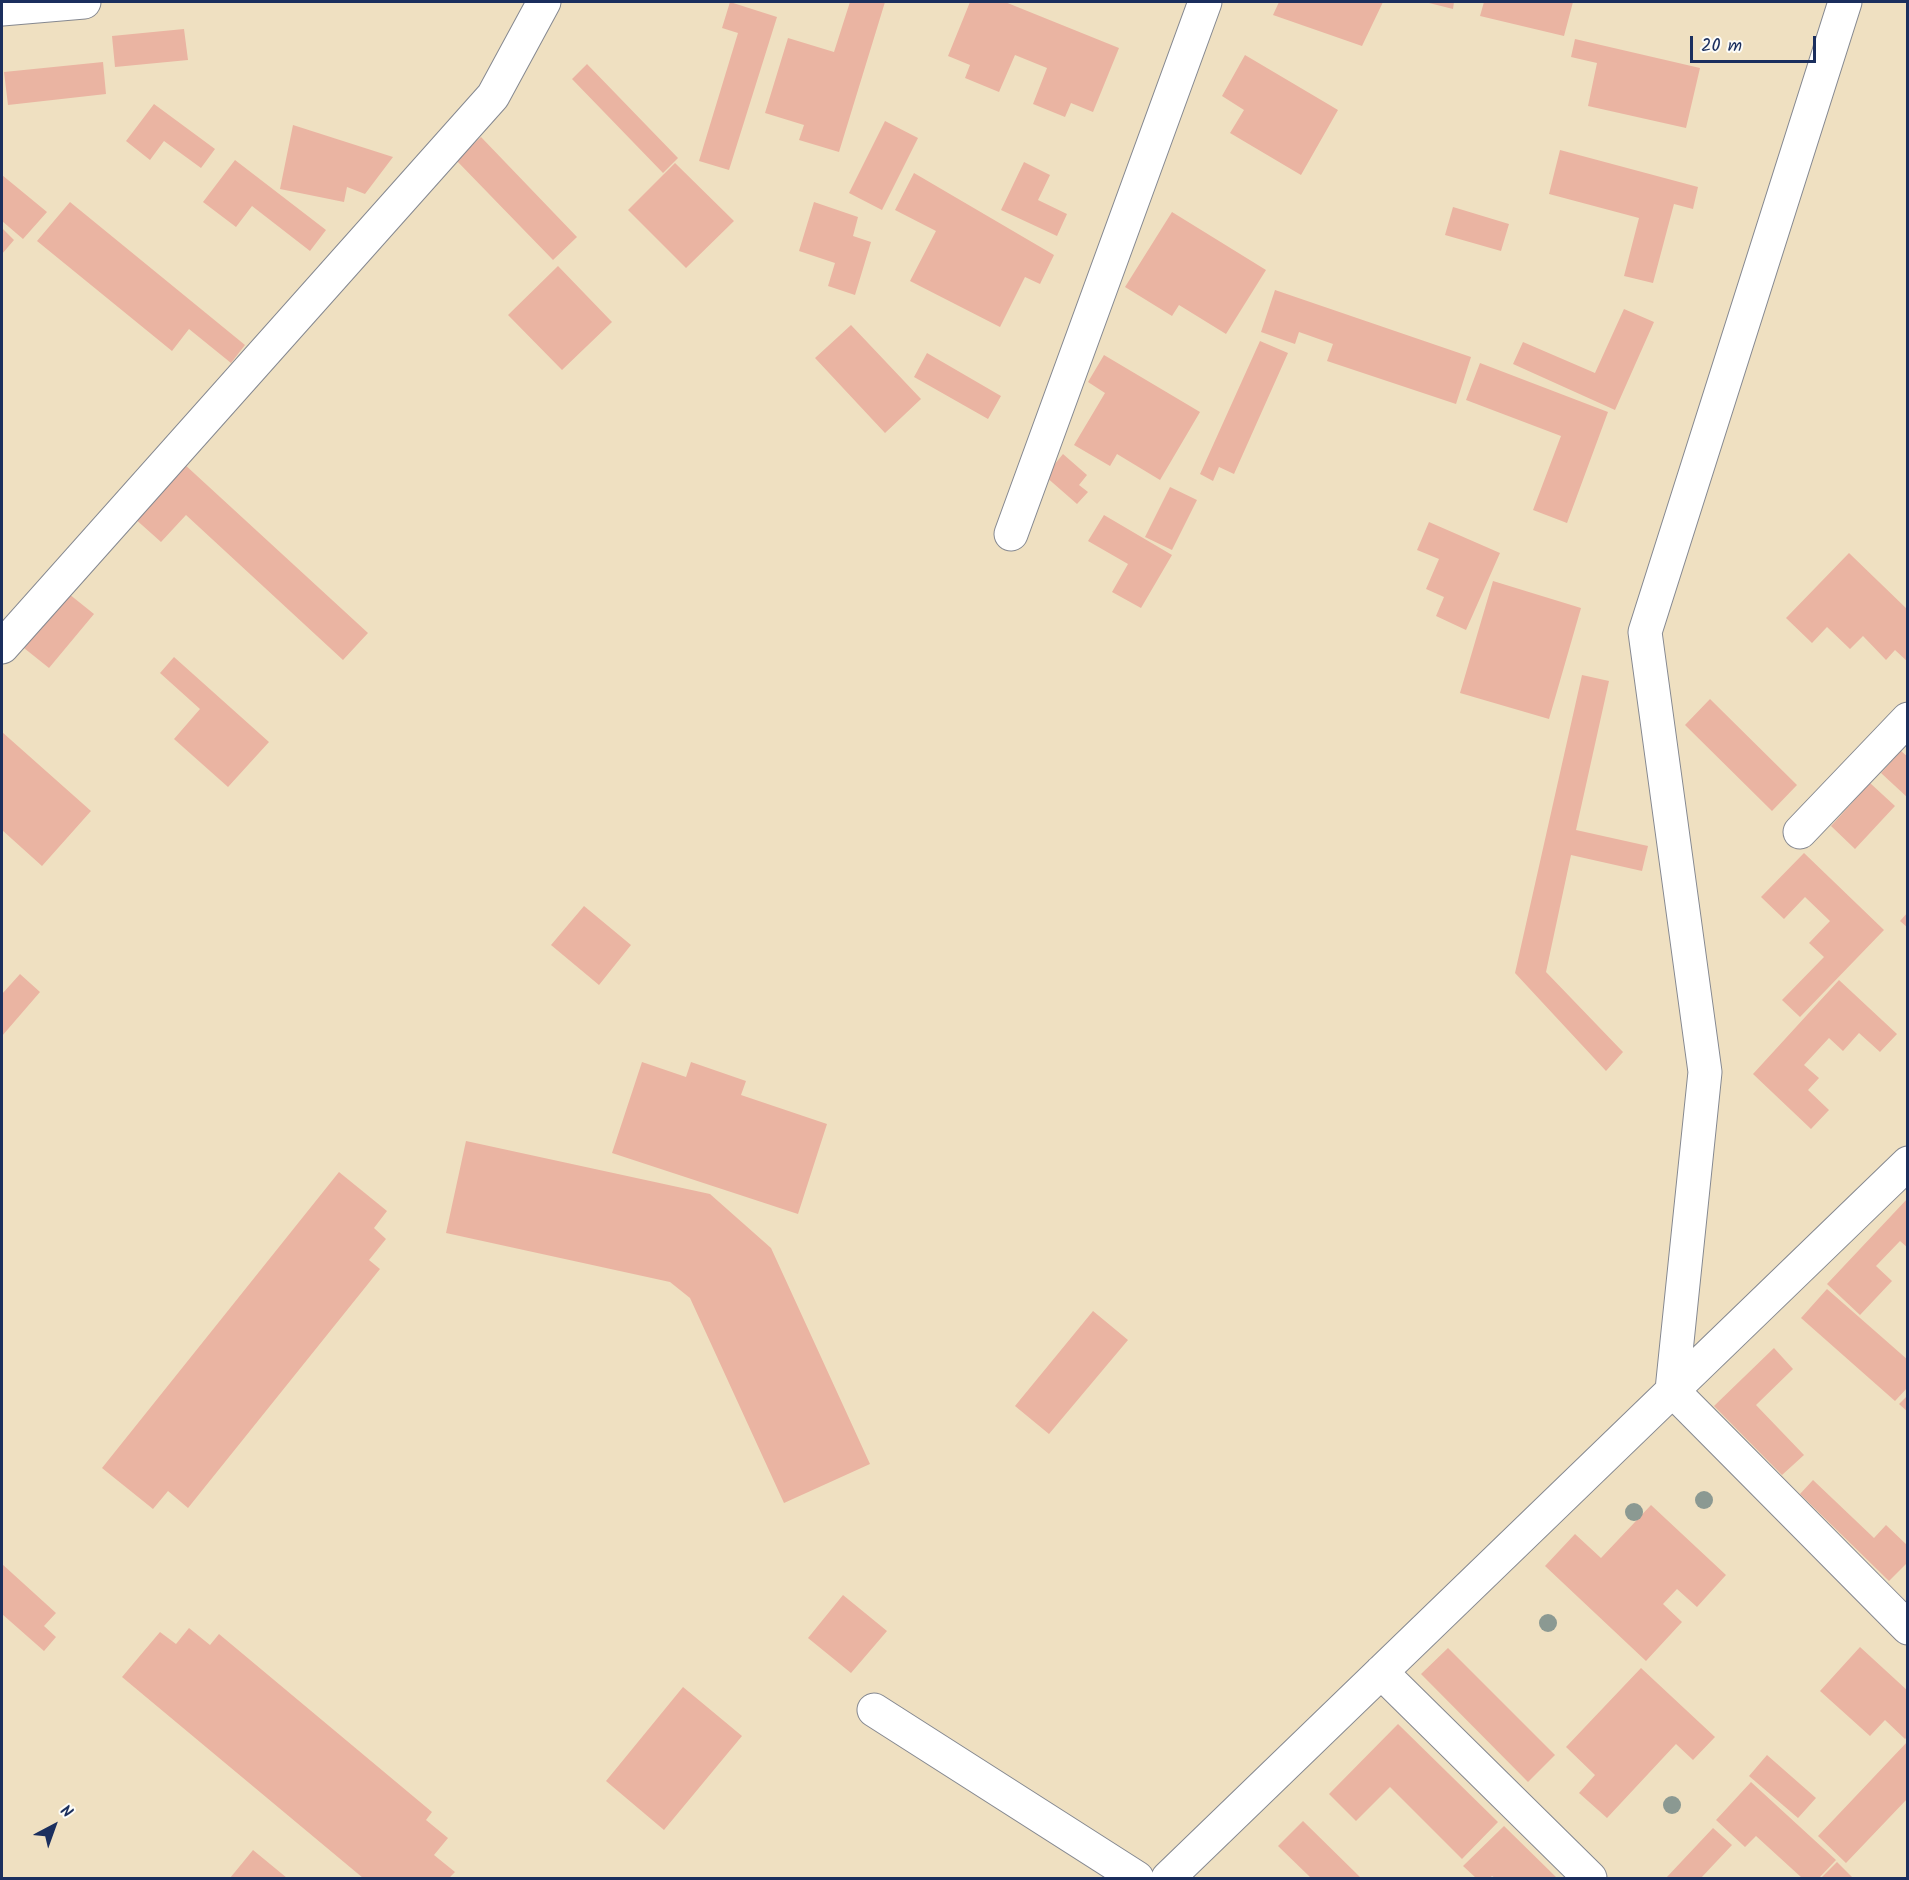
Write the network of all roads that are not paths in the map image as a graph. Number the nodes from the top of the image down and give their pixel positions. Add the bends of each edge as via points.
1 (84, 2) edge
2 (544, 2) edge
3 (1205, 2) edge
4 (1845, 2) edge
5 (2, 9) edge
6 (1011, 534) dead end
7 (2, 646) edge
8 (1908, 719) edge
9 (1800, 832) dead end
10 (1908, 1163) edge
11 (1672, 1390) junction
12 (1908, 1628) edge
13 (1381, 1672) junction
14 (874, 1710) dead end
15 (1137, 1878) edge
16 (1168, 1878) edge
17 (1590, 1878) edge

1 - 5 main road
2 - 7 main road via 494,96
3 - 6 main road
4 - 11 main road via 1646,632 1705,1072
8 - 9 main road
10 - 11 main road
11 - 12 main road
11 - 13 main road
13 - 16 main road
13 - 17 main road
14 - 15 main road

